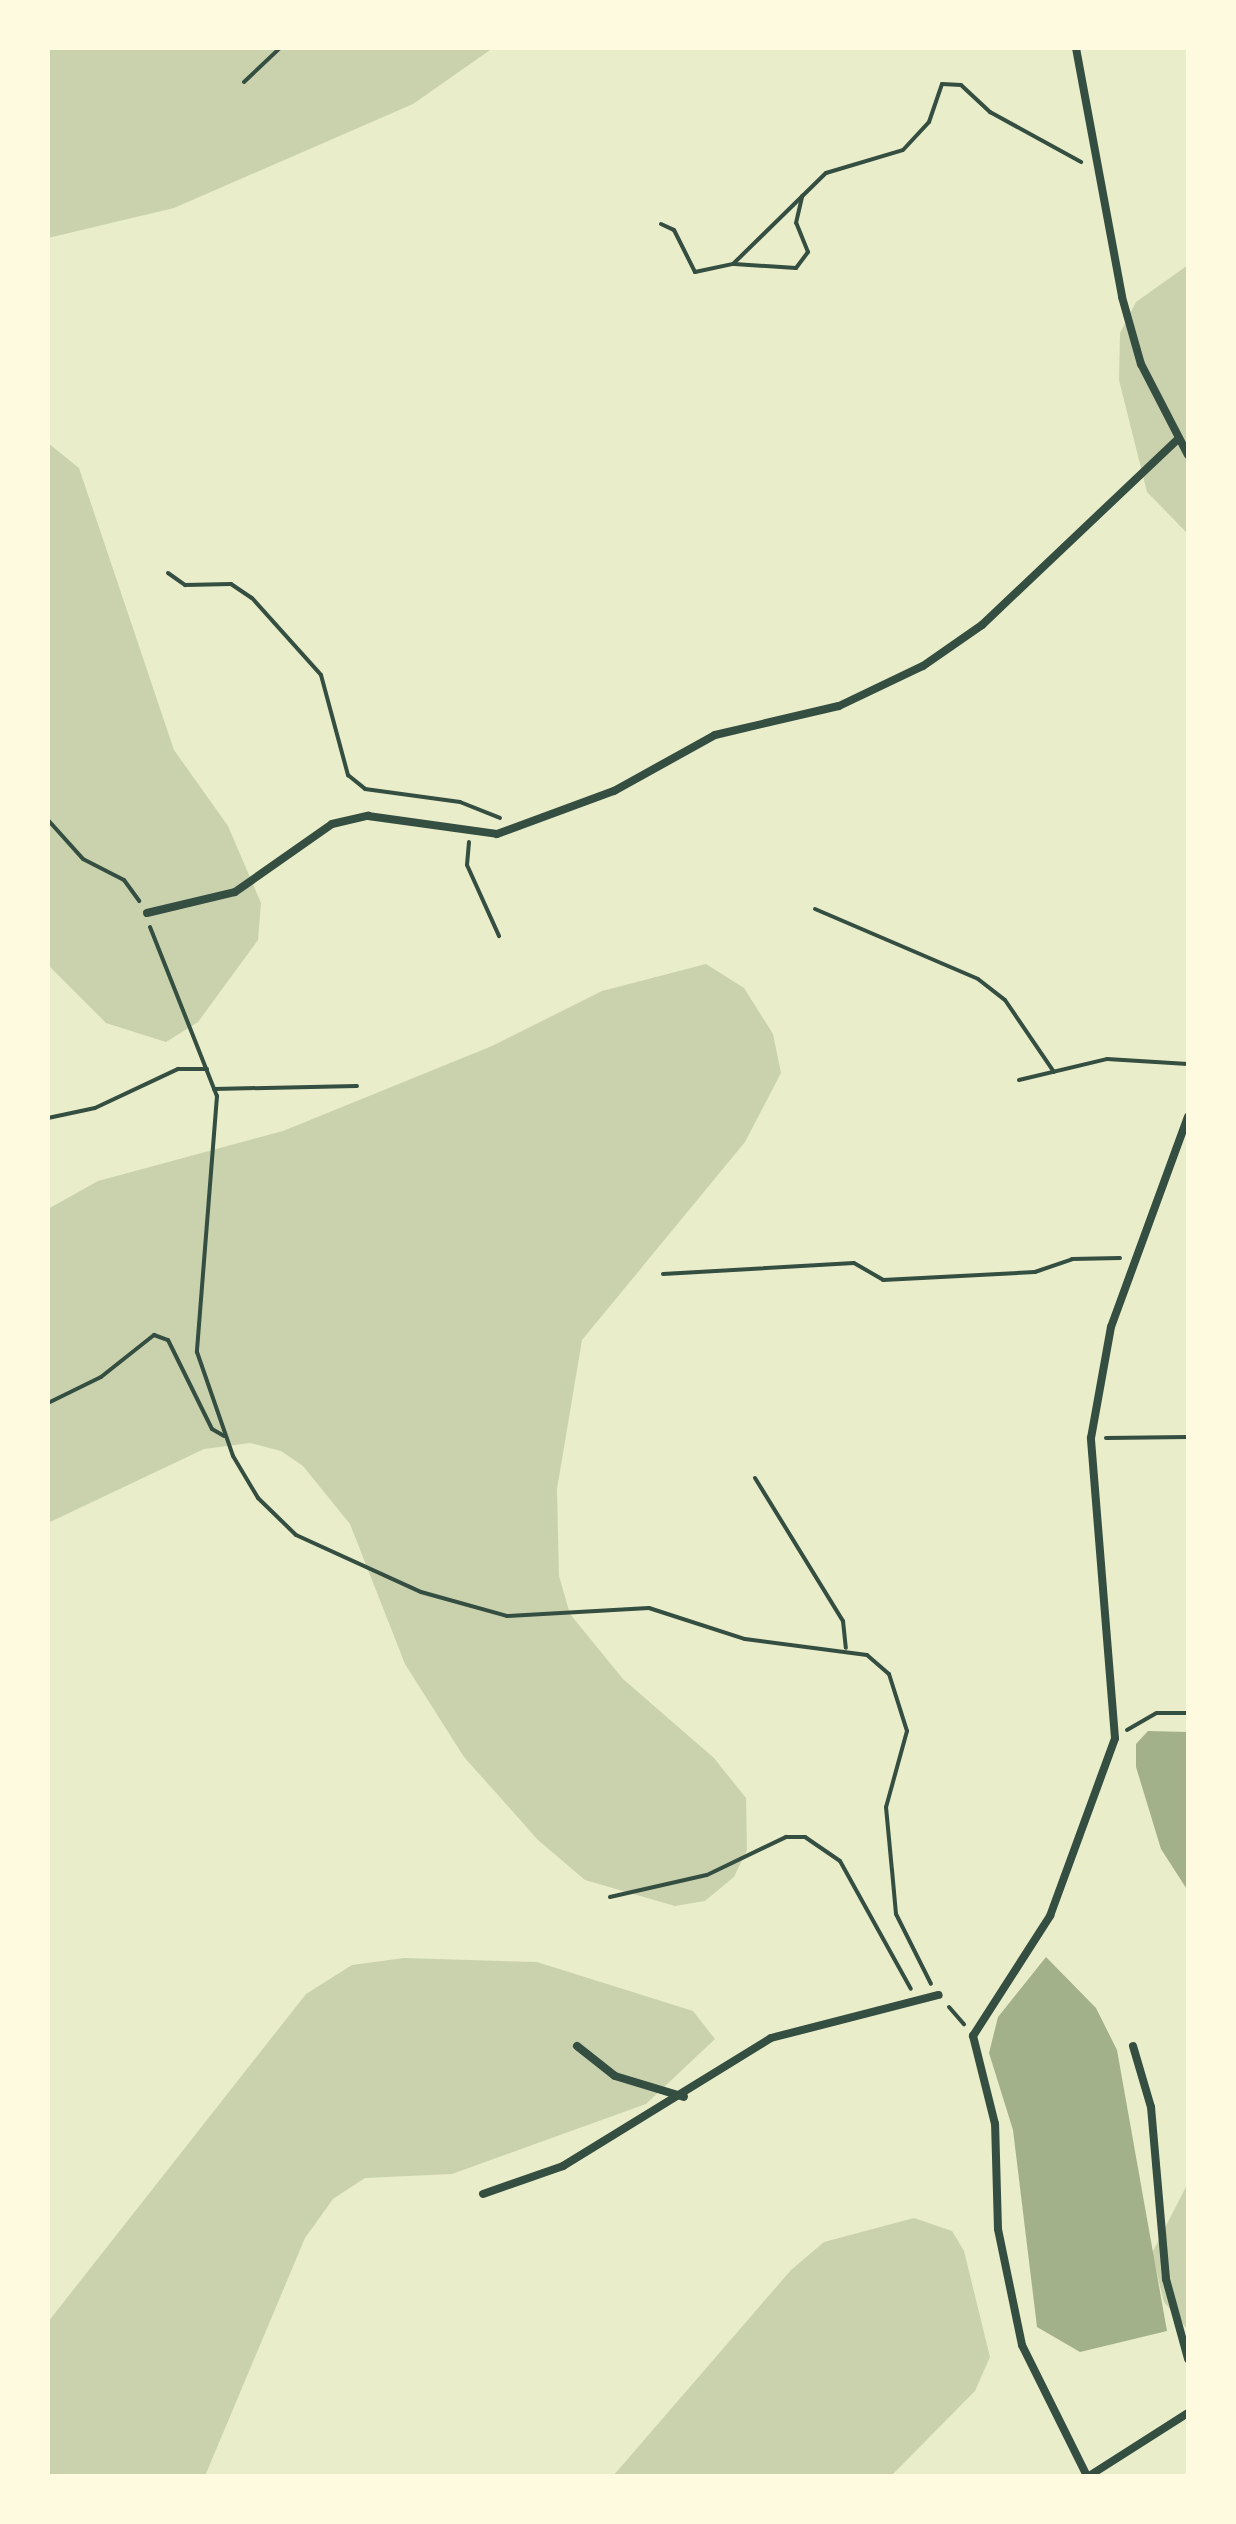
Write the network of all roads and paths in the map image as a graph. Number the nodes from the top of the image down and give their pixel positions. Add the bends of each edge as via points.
1 (280, 48) edge
2 (1076, 48) edge
3 (244, 82) dead end
4 (1098, 169) junction
5 (803, 194) junction
6 (661, 224) dead end
7 (733, 264) junction
8 (1177, 440) junction
9 (1188, 455) edge
10 (168, 573) dead end
11 (48, 820) edge
12 (516, 828) junction
13 (469, 832) junction
14 (815, 909) dead end
15 (147, 913) junction
16 (499, 936) dead end
17 (1188, 1064) edge
18 (207, 1069) junction
19 (1054, 1072) junction
20 (1019, 1080) dead end
21 (357, 1086) dead end
22 (214, 1089) junction
23 (1188, 1117) edge
24 (48, 1118) edge
25 (1134, 1261) junction
26 (663, 1274) dead end
27 (48, 1403) edge
28 (226, 1437) junction
29 (1188, 1437) edge
30 (1091, 1438) junction
31 (755, 1478) dead end
32 (846, 1648) junction
33 (1188, 1713) edge
34 (1115, 1738) junction
35 (610, 1897) dead end
36 (939, 1995) junction
37 (918, 2002) junction
38 (973, 2036) junction
39 (577, 2046) dead end
40 (1133, 2046) dead end
41 (684, 2097) junction
42 (483, 2194) dead end
43 (1188, 2359) edge
44 (1188, 2413) edge
45 (1088, 2476) edge

1 - 3 path
2 - 4 street
4 - 5 path via 990,112 961,85 942,84 929,122 903,150 826,173
4 - 8 street via 1141,364
5 - 7 path
5 - 7 path via 796,223 808,252 796,268
6 - 7 path via 674,230 695,272
8 - 9 street
8 - 12 street via 1029,584 923,666 839,706 715,735 614,791
10 - 12 path via 185,585 231,584 262,609 321,675 348,775 365,789 460,802
11 - 15 path via 83,859 124,880
12 - 13 street
13 - 15 street via 368,816 332,824 235,892
13 - 16 path via 467,865
14 - 19 path via 978,979 1005,1000
15 - 18 path
17 - 19 path via 1107,1059
18 - 22 path
18 - 24 path via 178,1069 95,1108
19 - 20 path
21 - 22 path
22 - 28 path via 212,1230 197,1352
23 - 25 street
25 - 26 path via 1107,1255 1035,1272 883,1280 854,1263
25 - 30 street via 1111,1327
27 - 28 path via 101,1377 154,1335 168,1340 212,1429
28 - 32 path via 258,1498 296,1535 421,1592 507,1616 649,1608 745,1639
29 - 30 path
30 - 34 street
31 - 32 path via 843,1621
32 - 36 path via 889,1674 898,1694 907,1731 886,1807 896,1914
33 - 34 path via 1157,1713
34 - 38 street via 1050,1916
35 - 37 path via 707,1875 786,1837 805,1837 840,1861
36 - 37 street
36 - 38 path
37 - 41 street via 771,2038
38 - 45 street via 995,2124 998,2229 1022,2345
39 - 41 street via 615,2076
40 - 43 street via 1149,2095 1166,2279
41 - 42 street via 563,2166
44 - 45 street

